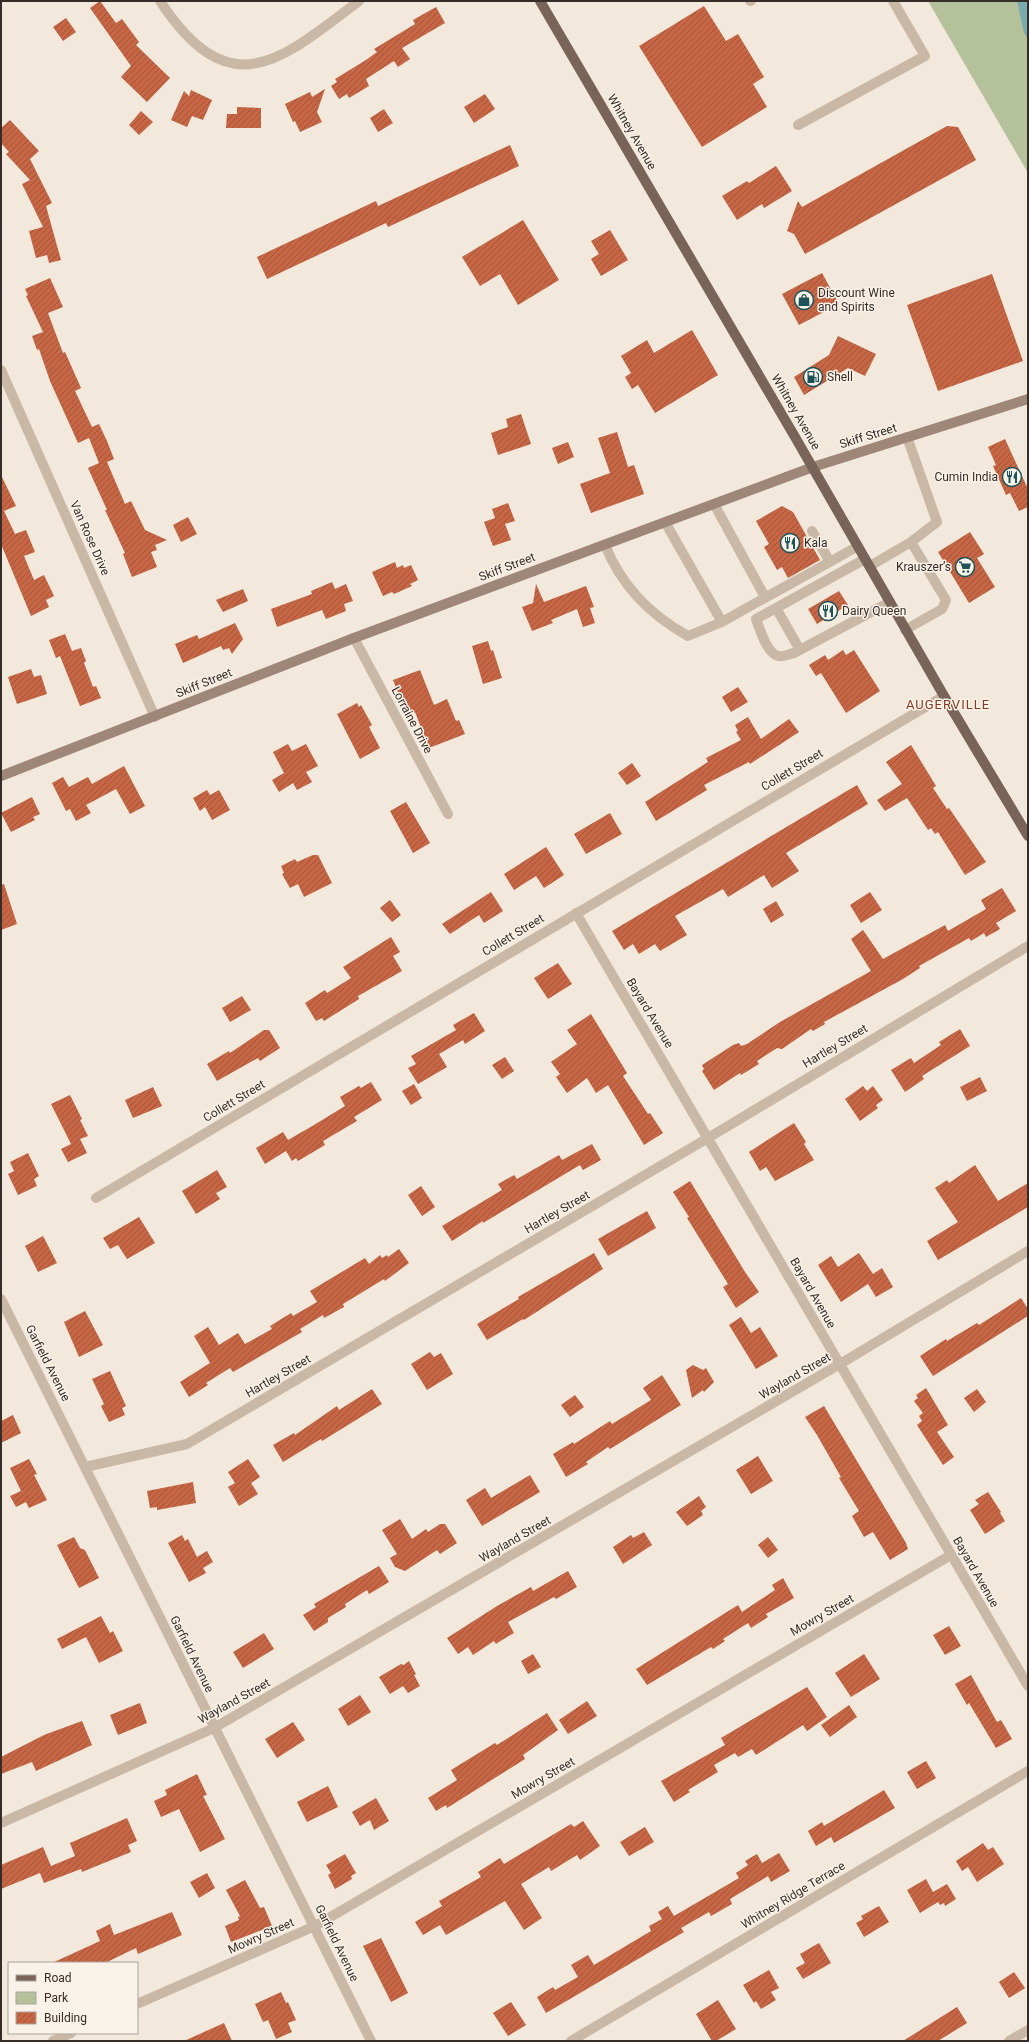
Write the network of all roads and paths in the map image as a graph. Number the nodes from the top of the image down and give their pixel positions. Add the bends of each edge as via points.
1 (160, 1) edge
2 (359, 1) edge
3 (540, 1) edge
4 (893, 1) edge
5 (798, 125) dead end
6 (1, 370) edge
7 (1028, 399) edge
8 (907, 437) junction
9 (812, 467) junction
10 (714, 504) junction
11 (665, 522) junction
12 (812, 531) dead end
13 (911, 542) junction
14 (605, 545) junction
15 (858, 546) junction
16 (830, 562) junction
17 (868, 562) junction
18 (765, 597) junction
19 (890, 602) junction
20 (776, 608) junction
21 (722, 622) junction
22 (905, 630) junction
23 (354, 638) junction
24 (800, 650) junction
25 (944, 696) junction
26 (155, 717) junction
27 (1, 776) edge
28 (448, 814) dead end
29 (1028, 836) edge
30 (576, 913) junction
31 (1028, 946) edge
32 (708, 1138) junction
33 (96, 1198) dead end
34 (1028, 1251) edge
35 (1, 1299) edge
36 (840, 1364) junction
37 (85, 1467) junction
38 (951, 1555) junction
39 (1028, 1686) edge
40 (214, 1728) junction
41 (1028, 1771) edge
42 (1, 1823) edge
43 (315, 1926) junction
44 (138, 2004) edge
45 (1028, 2030) edge
46 (69, 2034) edge
47 (53, 2041) edge
48 (371, 2041) edge
49 (571, 2041) edge
50 (1009, 2041) edge

1 - 2 street via 176,25 193,42 229,62 246,65 264,63 294,49
3 - 9 main road, Whitney Avenue
4 - 5 street via 925,56
6 - 26 street, Van Rose Drive
7 - 8 main road, Skiff Street
8 - 9 main road, Skiff Street
8 - 13 street via 937,522
9 - 10 main road, Skiff Street
9 - 15 main road, Whitney Avenue
10 - 11 main road, Skiff Street
10 - 18 street
11 - 14 main road, Skiff Street
11 - 21 street
12 - 16 street
13 - 17 street
13 - 22 street via 946,604 942,609
14 - 21 street via 619,573 638,598 666,624 688,636
14 - 23 main road, Skiff Street
15 - 16 street
15 - 17 main road, Whitney Avenue
16 - 18 street via 790,586
17 - 19 main road, Whitney Avenue
17 - 20 street
18 - 21 street
19 - 22 main road, Whitney Avenue
19 - 24 street
20 - 24 street
20 - 24 street via 756,619 763,638 773,654 779,656
22 - 25 main road, Whitney Avenue
23 - 26 main road, Skiff Street
23 - 28 street, Lorraine Drive
25 - 29 main road, Whitney Avenue
25 - 30 street, Collett Street
26 - 27 main road, Skiff Street
30 - 32 street, Bayard Avenue
30 - 33 street, Collett Street
31 - 32 street, Hartley Street
32 - 36 street, Bayard Avenue
32 - 37 street, Hartley Street via 187,1444
34 - 36 street, Wayland Street
35 - 37 street, Garfield Avenue
36 - 38 street, Bayard Avenue
36 - 40 street, Wayland Street
37 - 40 street, Garfield Avenue
38 - 39 street, Bayard Avenue
38 - 43 street, Mowry Street
40 - 42 street, Wayland Street
40 - 43 street, Garfield Avenue
41 - 49 street, Whitney Ridge Terrace
43 - 44 street, Mowry Street
43 - 48 street, Garfield Avenue
45 - 50 street
46 - 47 street

